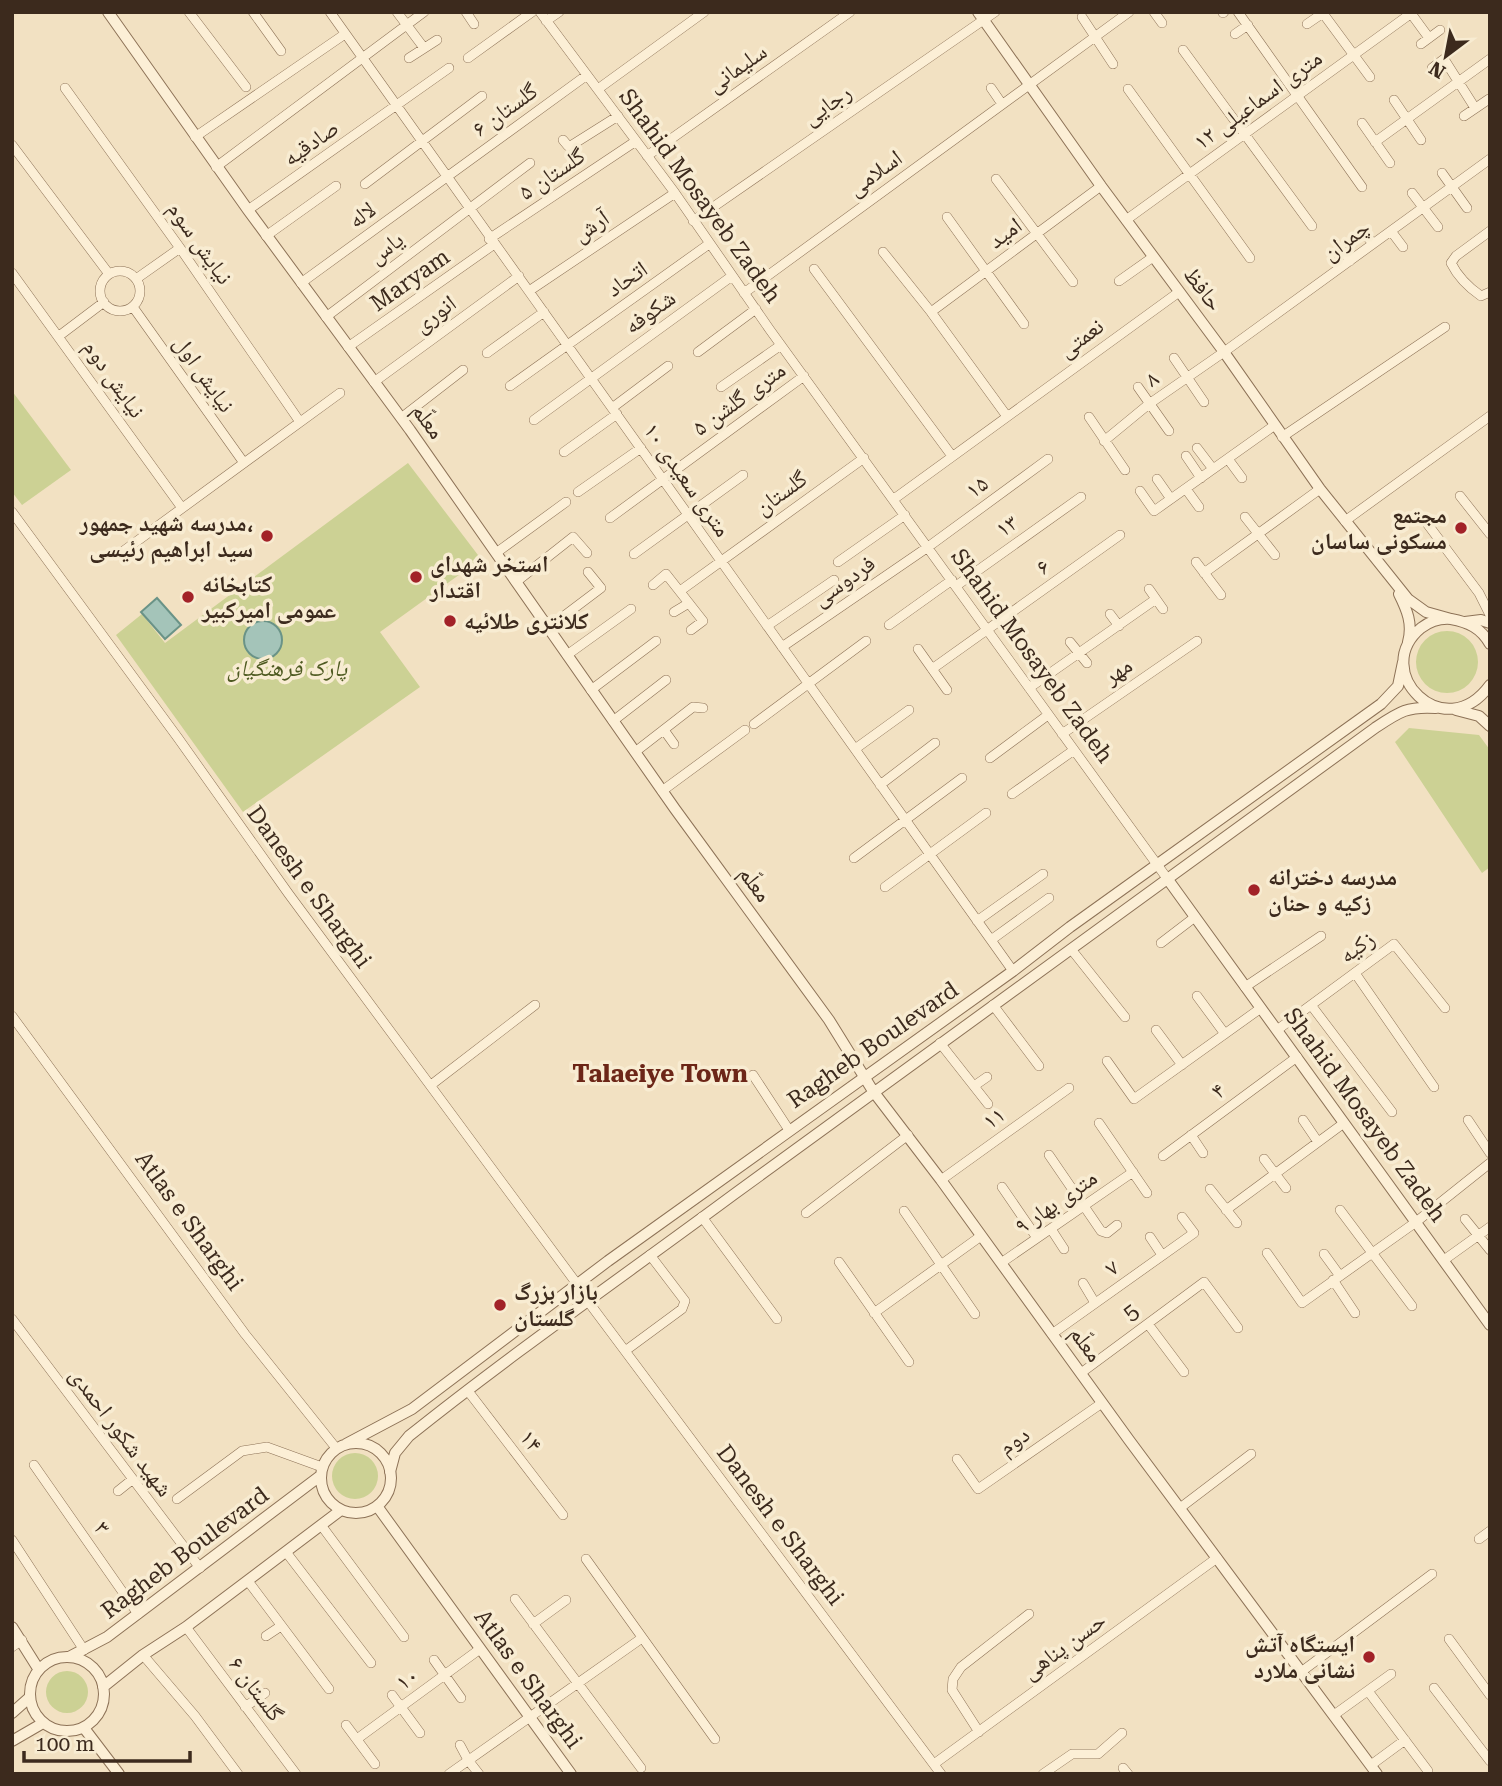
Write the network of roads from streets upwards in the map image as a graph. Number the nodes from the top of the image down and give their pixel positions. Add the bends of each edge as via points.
1 (108, 12) edge
2 (189, 12) edge
3 (253, 12) edge
4 (330, 12) edge
5 (397, 12) edge
6 (424, 12) edge
7 (466, 12) edge
8 (532, 12) edge
9 (540, 12) edge
10 (559, 12) edge
11 (704, 12) edge
12 (850, 12) edge
13 (995, 12) edge
14 (1129, 12) edge
15 (1154, 12) edge
16 (1238, 12) edge
17 (1322, 13) edge
18 (1412, 13) edge
19 (980, 16) edge
20 (1082, 18) dead end
21 (546, 21) junction
22 (1161, 23) dead end
23 (474, 24) dead end
24 (1307, 24) dead end
25 (407, 25) junction
26 (1248, 25) junction
27 (1440, 30) dead end
28 (345, 34) junction
29 (1235, 34) dead end
30 (1095, 37) junction
31 (438, 40) dead end
32 (424, 48) junction
33 (1183, 50) dead end
34 (281, 51) dead end
35 (1354, 55) junction
36 (409, 58) dead end
37 (468, 58) dead end
38 (362, 59) junction
39 (1490, 59) edge
40 (1113, 64) dead end
41 (449, 68) dead end
42 (1432, 68) dead end
43 (587, 75) junction
44 (1370, 76) dead end
45 (1458, 82) junction
46 (1029, 84) junction
47 (246, 86) dead end
48 (65, 88) dead end
49 (598, 89) junction
50 (991, 89) dead end
51 (1128, 89) dead end
52 (482, 96) dead end
53 (1298, 96) junction
54 (1489, 99) edge
55 (1394, 100) dead end
56 (1002, 104) junction
57 (396, 107) junction
58 (1475, 108) junction
59 (618, 116) junction
60 (1464, 116) dead end
61 (1406, 120) junction
62 (1362, 123) dead end
63 (1245, 134) junction
64 (195, 137) junction
65 (563, 139) dead end
66 (1421, 140) dead end
67 (636, 141) junction
68 (421, 142) junction
69 (1376, 142) junction
70 (12, 145) edge
71 (647, 156) junction
72 (1490, 159) edge
73 (530, 163) dead end
74 (1390, 163) dead end
75 (216, 167) junction
76 (1442, 173) dead end
77 (1190, 174) junction
78 (445, 177) junction
79 (996, 179) dead end
80 (365, 184) dead end
81 (336, 186) dead end
82 (1101, 186) junction
83 (1363, 187) dead end
84 (1451, 187) junction
85 (675, 193) junction
86 (1412, 193) dead end
87 (1424, 207) junction
88 (1467, 208) dead end
89 (468, 209) junction
90 (248, 210) junction
91 (947, 217) dead end
92 (1126, 220) junction
93 (693, 221) junction
94 (1312, 226) dead end
95 (1438, 227) dead end
96 (1363, 230) dead end
97 (1391, 231) junction
98 (1490, 232) edge
99 (1038, 233) junction
100 (266, 236) junction
101 (491, 242) junction
102 (709, 244) junction
103 (1373, 244) junction
104 (1340, 247) dead end
105 (1403, 247) dead end
106 (180, 248) junction
107 (883, 252) dead end
108 (1153, 257) junction
109 (1250, 258) dead end
110 (1350, 261) junction
111 (814, 269) dead end
112 (985, 271) junction
113 (12, 273) edge
114 (109, 274) junction
115 (519, 276) junction
116 (732, 276) junction
117 (136, 279) junction
118 (1119, 281) dead end
119 (1073, 282) dead end
120 (301, 283) junction
121 (529, 291) junction
122 (1178, 292) junction
123 (744, 293) junction
124 (1485, 294) edge
125 (104, 302) junction
126 (133, 307) junction
127 (756, 309) junction
128 (544, 312) junction
129 (931, 312) junction
130 (326, 317) junction
131 (1024, 324) dead end
132 (1445, 327) dead end
133 (59, 336) junction
134 (568, 345) junction
135 (781, 345) junction
136 (348, 346) junction
137 (487, 352) dead end
138 (698, 352) dead end
139 (1224, 352) junction
140 (1174, 358) dead end
141 (668, 366) dead end
142 (463, 370) dead end
143 (804, 376) junction
144 (1187, 378) junction
145 (592, 379) junction
146 (374, 382) junction
147 (510, 386) dead end
148 (721, 387) dead end
149 (1138, 387) dead end
150 (340, 393) dead end
151 (1204, 402) dead end
152 (1149, 404) junction
153 (614, 411) junction
154 (1006, 415) junction
155 (1490, 416) edge
156 (1089, 417) dead end
157 (401, 418) junction
158 (534, 420) dead end
159 (300, 422) junction
160 (1275, 425) junction
161 (1169, 432) dead end
162 (1282, 437) junction
163 (1104, 441) junction
164 (1197, 447) dead end
165 (641, 448) junction
166 (564, 452) dead end
167 (952, 456) junction
168 (1186, 456) dead end
169 (864, 458) junction
170 (1048, 459) dead end
171 (1228, 459) junction
172 (244, 463) junction
173 (1213, 469) junction
174 (1125, 470) dead end
175 (743, 475) dead end
176 (1200, 478) junction
177 (1242, 478) dead end
178 (663, 479) junction
179 (1157, 479) dead end
180 (1186, 489) junction
181 (1320, 489) junction
182 (1140, 491) dead end
183 (578, 492) dead end
184 (1460, 496) dead end
185 (1081, 497) dead end
186 (894, 499) junction
187 (1171, 499) junction
188 (565, 502) dead end
189 (1199, 507) dead end
190 (182, 508) junction
191 (12, 512) edge
192 (905, 514) junction
193 (688, 515) junction
194 (1245, 517) dead end
195 (610, 518) dead end
196 (1345, 522) junction
197 (1426, 522) dead end
198 (1259, 534) junction
199 (1490, 534) edge
200 (1120, 535) dead end
201 (928, 547) junction
202 (495, 553) junction
203 (587, 553) dead end
204 (634, 554) dead end
205 (118, 555) dead end
206 (1275, 555) dead end
207 (721, 560) junction
208 (838, 562) dead end
209 (1196, 562) dead end
210 (588, 572) dead end
211 (1204, 573) junction
212 (834, 580) dead end
213 (516, 582) junction
214 (954, 583) junction
215 (653, 585) dead end
216 (1397, 588) junction
217 (1149, 589) dead end
218 (680, 591) junction
219 (1221, 596) dead end
220 (1156, 599) junction
221 (689, 603) junction
222 (631, 609) dead end
223 (1163, 609) dead end
224 (674, 612) dead end
225 (1110, 614) dead end
226 (1490, 615) edge
227 (1457, 621) junction
228 (1490, 623) edge
229 (889, 625) dead end
230 (767, 626) junction
231 (1119, 626) junction
232 (548, 628) junction
233 (691, 630) dead end
234 (988, 630) junction
235 (656, 640) dead end
236 (866, 641) dead end
237 (1197, 641) dead end
238 (1070, 642) dead end
239 (1490, 644) edge
240 (782, 647) junction
241 (1406, 647) junction
242 (918, 649) dead end
243 (1079, 653) junction
244 (567, 655) junction
245 (1403, 662) junction
246 (1087, 663) dead end
247 (932, 669) junction
248 (666, 680) dead end
249 (808, 683) junction
250 (1490, 685) edge
251 (1030, 688) junction
252 (591, 690) junction
253 (947, 690) dead end
254 (703, 708) dead end
255 (1436, 708) junction
256 (1454, 709) junction
257 (909, 710) dead end
258 (1048, 715) junction
259 (613, 721) junction
260 (1490, 726) edge
261 (664, 730) junction
262 (1062, 734) junction
263 (935, 743) dead end
264 (674, 744) dead end
265 (855, 749) junction
266 (1074, 750) junction
267 (635, 752) junction
268 (990, 758) dead end
269 (962, 778) dead end
270 (880, 785) junction
271 (662, 791) junction
272 (1012, 793) dead end
273 (986, 813) dead end
274 (905, 820) junction
275 (930, 855) junction
276 (854, 858) dead end
277 (1158, 864) junction
278 (1042, 874) dead end
279 (1169, 881) junction
280 (885, 887) dead end
281 (1049, 898) dead end
282 (1195, 917) junction
283 (977, 921) junction
284 (1321, 936) dead end
285 (991, 940) junction
286 (1161, 943) dead end
287 (1071, 949) junction
288 (1013, 971) junction
289 (1355, 973) junction
290 (1245, 987) junction
291 (1197, 996) dead end
292 (993, 1005) junction
293 (1311, 1005) junction
294 (535, 1006) dead end
295 (1261, 1008) junction
296 (1445, 1008) dead end
297 (12, 1016) edge
298 (1125, 1017) dead end
299 (1156, 1030) dead end
300 (1276, 1030) junction
301 (1225, 1034) junction
302 (940, 1043) junction
303 (1297, 1057) junction
304 (1107, 1061) dead end
305 (1182, 1065) junction
306 (1039, 1066) dead end
307 (753, 1075) dead end
308 (866, 1076) junction
309 (987, 1077) dead end
310 (431, 1085) junction
311 (974, 1086) junction
312 (1434, 1087) dead end
313 (1069, 1088) dead end
314 (873, 1091) junction
315 (988, 1104) dead end
316 (1392, 1112) dead end
317 (1303, 1120) dead end
318 (1468, 1120) dead end
319 (1099, 1123) dead end
320 (1344, 1123) junction
321 (789, 1130) junction
322 (908, 1135) junction
323 (1191, 1135) junction
324 (1318, 1142) junction
325 (1203, 1153) dead end
326 (1490, 1153) edge
327 (1049, 1155) dead end
328 (1163, 1156) dead end
329 (1264, 1159) dead end
330 (1490, 1163) edge
331 (1133, 1172) junction
332 (1275, 1173) junction
333 (941, 1180) junction
334 (1002, 1187) dead end
335 (1286, 1188) dead end
336 (1210, 1189) dead end
337 (1147, 1193) dead end
338 (1084, 1206) junction
339 (904, 1210) dead end
340 (1226, 1210) junction
341 (1340, 1210) dead end
342 (806, 1213) dead end
343 (702, 1217) junction
344 (1182, 1217) dead end
345 (1465, 1219) dead end
346 (1416, 1222) junction
347 (1237, 1223) dead end
348 (1117, 1225) dead end
349 (1490, 1227) edge
350 (1051, 1229) junction
351 (1478, 1235) junction
352 (981, 1236) junction
353 (1150, 1237) dead end
354 (1037, 1238) junction
355 (1064, 1249) dead end
356 (1490, 1250) edge
357 (1267, 1253) dead end
358 (1371, 1253) junction
359 (1324, 1254) dead end
360 (650, 1255) junction
361 (1162, 1255) junction
362 (1444, 1260) junction
363 (839, 1262) dead end
364 (1002, 1264) junction
365 (940, 1266) junction
366 (1336, 1278) junction
367 (1083, 1283) dead end
368 (577, 1284) junction
369 (587, 1300) junction
370 (1096, 1303) junction
371 (1412, 1306) dead end
372 (874, 1313) junction
373 (1356, 1313) dead end
374 (975, 1314) dead end
375 (12, 1319) edge
376 (777, 1319) dead end
377 (1148, 1324) junction
378 (1490, 1325) edge
379 (1238, 1328) dead end
380 (1052, 1334) junction
381 (625, 1351) junction
382 (909, 1362) dead end
383 (1184, 1372) dead end
384 (1081, 1373) junction
385 (468, 1391) junction
386 (1102, 1403) junction
387 (341, 1446) junction
388 (1251, 1454) dead end
389 (957, 1459) dead end
390 (34, 1465) dead end
391 (321, 1472) junction
392 (390, 1472) junction
393 (133, 1479) junction
394 (118, 1491) dead end
395 (177, 1499) dead end
396 (377, 1506) junction
397 (1180, 1508) junction
398 (341, 1510) junction
399 (563, 1516) dead end
400 (321, 1525) junction
401 (1490, 1531) edge
402 (1479, 1539) dead end
403 (12, 1540) edge
404 (286, 1552) junction
405 (586, 1559) dead end
406 (1217, 1559) junction
407 (200, 1569) junction
408 (1432, 1574) dead end
409 (248, 1581) junction
410 (514, 1598) dead end
411 (566, 1600) dead end
412 (138, 1614) junction
413 (1030, 1614) dead end
414 (533, 1624) junction
415 (186, 1626) junction
416 (281, 1626) junction
417 (12, 1627) edge
418 (266, 1636) dead end
419 (404, 1637) dead end
420 (642, 1638) junction
421 (1449, 1639) dead end
422 (17, 1644) edge
423 (480, 1649) junction
424 (84, 1650) junction
425 (143, 1655) junction
426 (69, 1657) junction
427 (434, 1660) dead end
428 (371, 1663) dead end
429 (39, 1670) junction
430 (1301, 1672) junction
431 (1391, 1674) dead end
432 (445, 1675) junction
433 (577, 1684) junction
434 (103, 1687) junction
435 (1434, 1688) dead end
436 (329, 1689) dead end
437 (1368, 1691) junction
438 (265, 1693) dead end
439 (392, 1695) dead end
440 (1490, 1695) edge
441 (30, 1698) junction
442 (461, 1698) dead end
443 (246, 1707) junction
444 (401, 1707) junction
445 (12, 1713) edge
446 (1334, 1715) junction
447 (530, 1718) junction
448 (43, 1723) junction
449 (346, 1724) dead end
450 (84, 1728) junction
451 (979, 1732) junction
452 (420, 1733) dead end
453 (1122, 1733) dead end
454 (357, 1739) junction
455 (715, 1739) dead end
456 (1405, 1740) junction
457 (12, 1741) edge
458 (460, 1745) dead end
459 (468, 1760) junction
460 (1490, 1761) edge
461 (375, 1764) dead end
462 (934, 1764) junction
463 (641, 1768) dead end
464 (1374, 1769) edge
465 (1428, 1771) dead end
466 (119, 1774) edge
467 (238, 1774) edge
468 (296, 1774) edge
469 (449, 1774) edge
470 (479, 1774) edge
471 (571, 1774) edge
472 (941, 1774) edge
473 (1043, 1774) edge

1 - 64 street, معلّم
2 - 47 street
3 - 34 street
4 - 28 street, ۱۰ متری سعیدی
5 - 25 street
6 - 25 street
7 - 23 street
8 - 37 street
9 - 21 street, Shahid Mosayeb Zadeh
10 - 21 street
11 - 49 street
12 - 71 street, سلیمانی
13 - 19 street
14 - 30 street, اسلامی
15 - 22 street
16 - 26 street
17 - 24 street
17 - 35 street
18 - 27 street via 1425,41
18 - 35 street, ۱۲ متری اسماعیلی
19 - 46 street, حافظ
19 - 93 street, رجایی
20 - 30 street
21 - 43 street, Shahid Mosayeb Zadeh
25 - 32 street
25 - 38 street
26 - 29 street
26 - 53 street
28 - 38 street, ۱۰ متری سعیدی
28 - 64 street
30 - 40 street
30 - 46 street, اسلامی
31 - 32 street
32 - 36 street
33 - 63 street
35 - 44 street
35 - 53 street, ۱۲ متری اسماعیلی
38 - 57 street, ۱۰ متری سعیدی
38 - 75 street
39 - 45 street
41 - 57 street, صادقیه
42 - 45 street via 1444,59
43 - 49 street, Shahid Mosayeb Zadeh
43 - 78 street, گلستان ۶
45 - 58 street
45 - 61 street
46 - 56 street, اسلامی
46 - 82 street, حافظ
48 - 106 street, نیایش سوم
49 - 59 street, Shahid Mosayeb Zadeh
50 - 56 street
51 - 77 street
52 - 68 street
53 - 63 street, ۱۲ متری اسماعیلی
53 - 83 street
54 - 58 street
55 - 61 street
56 - 123 street, اسلامی
57 - 68 street, ۱۰ متری سعیدی
57 - 90 street, صادقیه
58 - 60 street
59 - 65 street via 572,145
59 - 67 street, Shahid Mosayeb Zadeh
61 - 66 street
61 - 69 street
62 - 69 street
63 - 77 street, ۱۲ متری اسماعیلی
63 - 94 street
64 - 75 street, معلّم
67 - 71 street, Shahid Mosayeb Zadeh
67 - 101 street, گلستان ۵
68 - 78 street, ۱۰ متری سعیدی
68 - 80 street
69 - 74 street
70 - 114 street
71 - 85 street, Shahid Mosayeb Zadeh
72 - 84 street, چمران
73 - 89 street, یاس
75 - 90 street, معلّم
76 - 84 street
77 - 92 street, ۱۲ متری اسماعیلی
77 - 109 street
78 - 89 street, ۱۰ متری سعیدی
78 - 120 street, لاله
79 - 99 street
81 - 100 street
82 - 92 street, حافظ
82 - 99 street, امید
84 - 87 street, چمران
84 - 88 street
85 - 93 street, Shahid Mosayeb Zadeh
85 - 121 street, آرش
86 - 87 street
87 - 95 street
87 - 97 street, چمران
89 - 101 street, ۱۰ متری سعیدی
89 - 130 street, یاس
90 - 100 street, معلّم
91 - 112 street
92 - 108 street, حافظ
93 - 102 street, Shahid Mosayeb Zadeh
96 - 103 street
97 - 103 street, چمران
97 - 105 street
98 - 124 street via 1451,263 1456,273
99 - 112 street, امید
99 - 119 street
100 - 120 street, معلّم
101 - 115 street, ۱۰ متری سعیدی
101 - 136 street, Maryam
102 - 116 street, Shahid Mosayeb Zadeh
102 - 134 street, اتحاد
103 - 110 street, چمران
104 - 110 street
106 - 117 street
106 - 159 street, نیایش سوم
107 - 129 street
108 - 118 street
108 - 122 street, حافظ
110 - 139 street, چمران
111 - 167 street
112 - 129 street, امید
112 - 131 street
113 - 133 street, نیایش دوم
114 - 117 street via 127,272
114 - 125 street via 101,284
115 - 121 street, ۱۰ متری سعیدی
115 - 146 street, انوری
116 - 123 street, Shahid Mosayeb Zadeh
116 - 145 street, شکوفه
117 - 126 street via 140,290
120 - 130 street, معلّم
121 - 128 street, ۱۰ متری سعیدی
122 - 139 street, حافظ
122 - 154 street, نعمتی
123 - 127 street, Shahid Mosayeb Zadeh
125 - 126 street via 114,310
125 - 133 street
126 - 172 street, نیایش اول
127 - 135 street, Shahid Mosayeb Zadeh
127 - 138 street
128 - 134 street, ۱۰ متری سعیدی
128 - 137 street
129 - 154 street
130 - 136 street, معلّم
132 - 162 street
133 - 190 street, نیایش دوم
134 - 145 street, ۱۰ متری سعیدی
134 - 147 street, اتحاد
135 - 143 street, Shahid Mosayeb Zadeh
135 - 148 street
136 - 146 street, معلّم
139 - 144 street, ۸
139 - 160 street, حافظ
140 - 144 street
141 - 153 street
142 - 157 street
143 - 169 street, Shahid Mosayeb Zadeh
143 - 178 street, ۵ متری گلشن
144 - 151 street
144 - 152 street, ۸
145 - 153 street, ۱۰ متری سعیدی
145 - 158 street, شکوفه
146 - 157 street, معلّم
149 - 152 street
150 - 159 street
152 - 161 street
152 - 163 street, ۸
153 - 165 street, ۱۰ متری سعیدی
153 - 166 street
154 - 167 street, نعمتی
155 - 196 street
156 - 163 street
157 - 202 street, معلّم
159 - 172 street
160 - 162 street, حافظ
160 - 171 street
162 - 181 street, حافظ
163 - 174 street
164 - 173 street
165 - 178 street, ۱۰ متری سعیدی
165 - 183 street
167 - 186 street, نعمتی
168 - 176 street
169 - 186 street, Shahid Mosayeb Zadeh
169 - 207 street, گلستان
170 - 201 street, ۱۵
171 - 173 street
171 - 177 street
172 - 190 street
173 - 176 street
175 - 193 street
176 - 180 street
178 - 193 street, ۱۰ متری سعیدی
178 - 195 street, ۵ متری گلشن
179 - 187 street
180 - 187 street
180 - 189 street
181 - 196 street, حافظ
181 - 198 street
182 - 187 street via 1154,512
184 - 199 street
185 - 214 street, ۱۳
186 - 192 street, Shahid Mosayeb Zadeh
188 - 202 street
190 - 205 street
191 - 310 street, Danesh e Sharghi
192 - 201 street, Shahid Mosayeb Zadeh
192 - 208 street
193 - 204 street
193 - 207 street, ۱۰ متری سعیدی
194 - 198 street
196 - 216 street, حافظ
197 - 226 street
198 - 206 street
198 - 211 street
200 - 234 street, ۶
201 - 214 street, Shahid Mosayeb Zadeh
201 - 240 street, فردوسی
202 - 213 street, معلّم
203 - 213 street via 573,537
207 - 218 street
207 - 230 street, ۱۰ متری سعیدی
209 - 211 street
210 - 232 street via 601,588
211 - 219 street
212 - 230 street
213 - 232 street, معلّم
214 - 229 street
214 - 234 street, Shahid Mosayeb Zadeh
215 - 218 street via 666,574
216 - 227 street, حافظ via 1416,607
216 - 241 street, حافظ via 1408,615
217 - 220 street
218 - 221 street
220 - 223 street
220 - 231 street
221 - 224 street
221 - 233 street via 703,621
222 - 244 street
225 - 231 street
227 - 228 street
227 - 239 street via 1479,630
227 - 241 street via 1439,619 1425,625
230 - 240 street, ۱۰ متری سعیدی
231 - 243 street
232 - 244 street, معلّم
234 - 247 street
234 - 251 street, Shahid Mosayeb Zadeh
235 - 252 street
236 - 249 street
237 - 262 street, مهر
238 - 243 street
240 - 249 street, ۱۰ متری سعیدی
241 - 245 street, حافظ
242 - 247 street
243 - 246 street
243 - 251 street
244 - 252 street, معلّم
245 - 255 street via 1413,691
245 - 277 street, Ragheb Boulevard via 1402,678 1391,696
247 - 253 street
248 - 259 street
249 - 265 street, ۱۰ متری سعیدی
249 - 271 street
250 - 256 street via 1468,705
251 - 258 street, Shahid Mosayeb Zadeh
252 - 259 street, معلّم
254 - 261 street via 693,707
255 - 256 street, Ragheb Boulevard
255 - 279 street, Ragheb Boulevard via 1401,710
256 - 260 street via 1479,716
257 - 265 street
258 - 262 street, Shahid Mosayeb Zadeh
258 - 268 street
259 - 267 street, معلّم
261 - 264 street
261 - 267 street
262 - 266 street, Shahid Mosayeb Zadeh
263 - 270 street
265 - 270 street, ۱۰ متری سعیدی
266 - 272 street
266 - 277 street, Shahid Mosayeb Zadeh
267 - 271 street, معلّم
269 - 274 street
270 - 274 street, ۱۰ متری سعیدی
271 - 308 street, معلّم
273 - 275 street
274 - 275 street, ۱۰ متری سعیدی
274 - 276 street
275 - 280 street
275 - 283 street, ۱۰ متری سعیدی
277 - 279 street, Shahid Mosayeb Zadeh
277 - 288 street, Ragheb Boulevard
278 - 283 street
279 - 282 street, Shahid Mosayeb Zadeh
279 - 287 street, Ragheb Boulevard
281 - 285 street
282 - 286 street
282 - 290 street, Shahid Mosayeb Zadeh
283 - 285 street, ۱۰ متری سعیدی
284 - 290 street
285 - 288 street, ۱۰ متری سعیدی
287 - 292 street, Ragheb Boulevard
287 - 298 street
288 - 308 street, Ragheb Boulevard
289 - 293 street, زکیه
289 - 296 street, زکیه via 1394,944
289 - 312 street
290 - 295 street, Shahid Mosayeb Zadeh
291 - 301 street
292 - 302 street, Ragheb Boulevard
292 - 306 street
293 - 300 street, زکیه
293 - 316 street
294 - 310 street
295 - 300 street, Shahid Mosayeb Zadeh
295 - 301 street
297 - 387 street, Atlas e Sharghi via 244,1334
299 - 305 street
300 - 303 street, Shahid Mosayeb Zadeh
301 - 305 street
302 - 311 street
302 - 314 street, Ragheb Boulevard
303 - 320 street, Shahid Mosayeb Zadeh
303 - 323 street, ۴
304 - 305 street via 1134,1099
307 - 321 street
308 - 314 street, معلّم
308 - 321 street, Ragheb Boulevard
309 - 311 street
310 - 368 street, Danesh e Sharghi
311 - 315 street
313 - 333 street, ۱۱
314 - 322 street, معلّم
314 - 343 street, Ragheb Boulevard
317 - 324 street
318 - 326 street
319 - 331 street
320 - 324 street
320 - 346 street, Shahid Mosayeb Zadeh
321 - 368 street, Ragheb Boulevard
322 - 333 street, معلّم
322 - 342 street
323 - 325 street
323 - 328 street, ۴
324 - 332 street
327 - 338 street
329 - 332 street
330 - 346 street
331 - 337 street
331 - 338 street, ۹ متری بهار
332 - 335 street
332 - 340 street
333 - 352 street, معلّم
334 - 354 street
336 - 340 street
338 - 348 street via 1101,1231 1107,1233
338 - 350 street, ۹ متری بهار
339 - 365 street
340 - 347 street
341 - 358 street
343 - 360 street, Ragheb Boulevard
343 - 376 street
344 - 361 street, ۷ via 1194,1233
345 - 351 street
346 - 358 street
346 - 362 street, Shahid Mosayeb Zadeh
349 - 351 street
350 - 354 street, ۹ متری بهار
350 - 355 street
351 - 356 street
351 - 362 street
352 - 364 street, معلّم
352 - 365 street
353 - 361 street
354 - 364 street, ۹ متری بهار
357 - 366 street via 1302,1303
358 - 366 street
358 - 371 street
359 - 366 street
360 - 369 street, Ragheb Boulevard
360 - 381 street via 685,1301 682,1309
361 - 370 street, ۷
362 - 378 street, Shahid Mosayeb Zadeh
363 - 372 street
364 - 380 street, معلّم
365 - 372 street
365 - 374 street
366 - 373 street
367 - 370 street
368 - 387 street, Ragheb Boulevard via 412,1409
369 - 381 street, Danesh e Sharghi
369 - 385 street, Ragheb Boulevard
370 - 380 street, ۷
372 - 382 street
375 - 393 street, شهید شکور احمدی
377 - 379 street, 5 via 1204,1282
377 - 383 street
377 - 384 street, 5
380 - 384 street, معلّم
381 - 462 street, Danesh e Sharghi
384 - 386 street, معلّم
385 - 392 street, Ragheb Boulevard via 404,1441
385 - 399 street, ۱۴
386 - 389 street, دوم via 978,1489
386 - 397 street, معلّم
387 - 391 street via 327,1457
387 - 392 street via 369,1445 379,1451
388 - 397 street
390 - 412 street, ۳
391 - 395 street via 267,1447 242,1451
391 - 398 street via 326,1496
391 - 407 street, Ragheb Boulevard
392 - 396 street via 388,1492
393 - 394 street
393 - 407 street, شهید شکور احمدی
396 - 398 street via 360,1513
396 - 423 street, Atlas e Sharghi
397 - 406 street, معلّم
398 - 400 street
400 - 404 street
400 - 419 street
401 - 402 street
403 - 424 street
404 - 409 street
404 - 428 street
405 - 420 street
406 - 430 street, معلّم
406 - 451 street, حسن پناهی
407 - 412 street, Ragheb Boulevard
408 - 430 street
409 - 415 street
409 - 416 street
410 - 414 street
411 - 414 street
412 - 424 street, Ragheb Boulevard
413 - 451 street via 961,1667 953,1679 952,1690
414 - 433 street
415 - 425 street
415 - 443 street, گلستان ۶
416 - 418 street
416 - 436 street
417 - 422 street
420 - 433 street
420 - 455 street
421 - 440 street
422 - 429 street
423 - 432 street, ۱۰
423 - 447 street, Atlas e Sharghi
424 - 426 street, Ragheb Boulevard
425 - 434 street
425 - 467 street
426 - 429 street
426 - 434 street via 92,1667
427 - 432 street
429 - 441 street
430 - 446 street, معلّم
431 - 437 street
432 - 442 street
432 - 444 street, ۱۰
433 - 447 street
433 - 463 street
434 - 450 street via 100,1711
435 - 460 street
437 - 446 street
437 - 456 street
438 - 443 street
439 - 444 street
441 - 445 street
441 - 448 street
443 - 468 street, گلستان ۶
444 - 452 street
444 - 454 street, ۱۰
446 - 464 street, معلّم
447 - 459 street
447 - 471 street, Atlas e Sharghi
448 - 450 street via 63,1731
448 - 457 street
449 - 454 street
450 - 466 street
451 - 462 street, حسن پناهی
453 - 473 street via 1098,1754 1072,1754
454 - 461 street
456 - 464 street
456 - 465 street
458 - 459 street
459 - 469 street
459 - 470 street
462 - 472 street, Danesh e Sharghi

